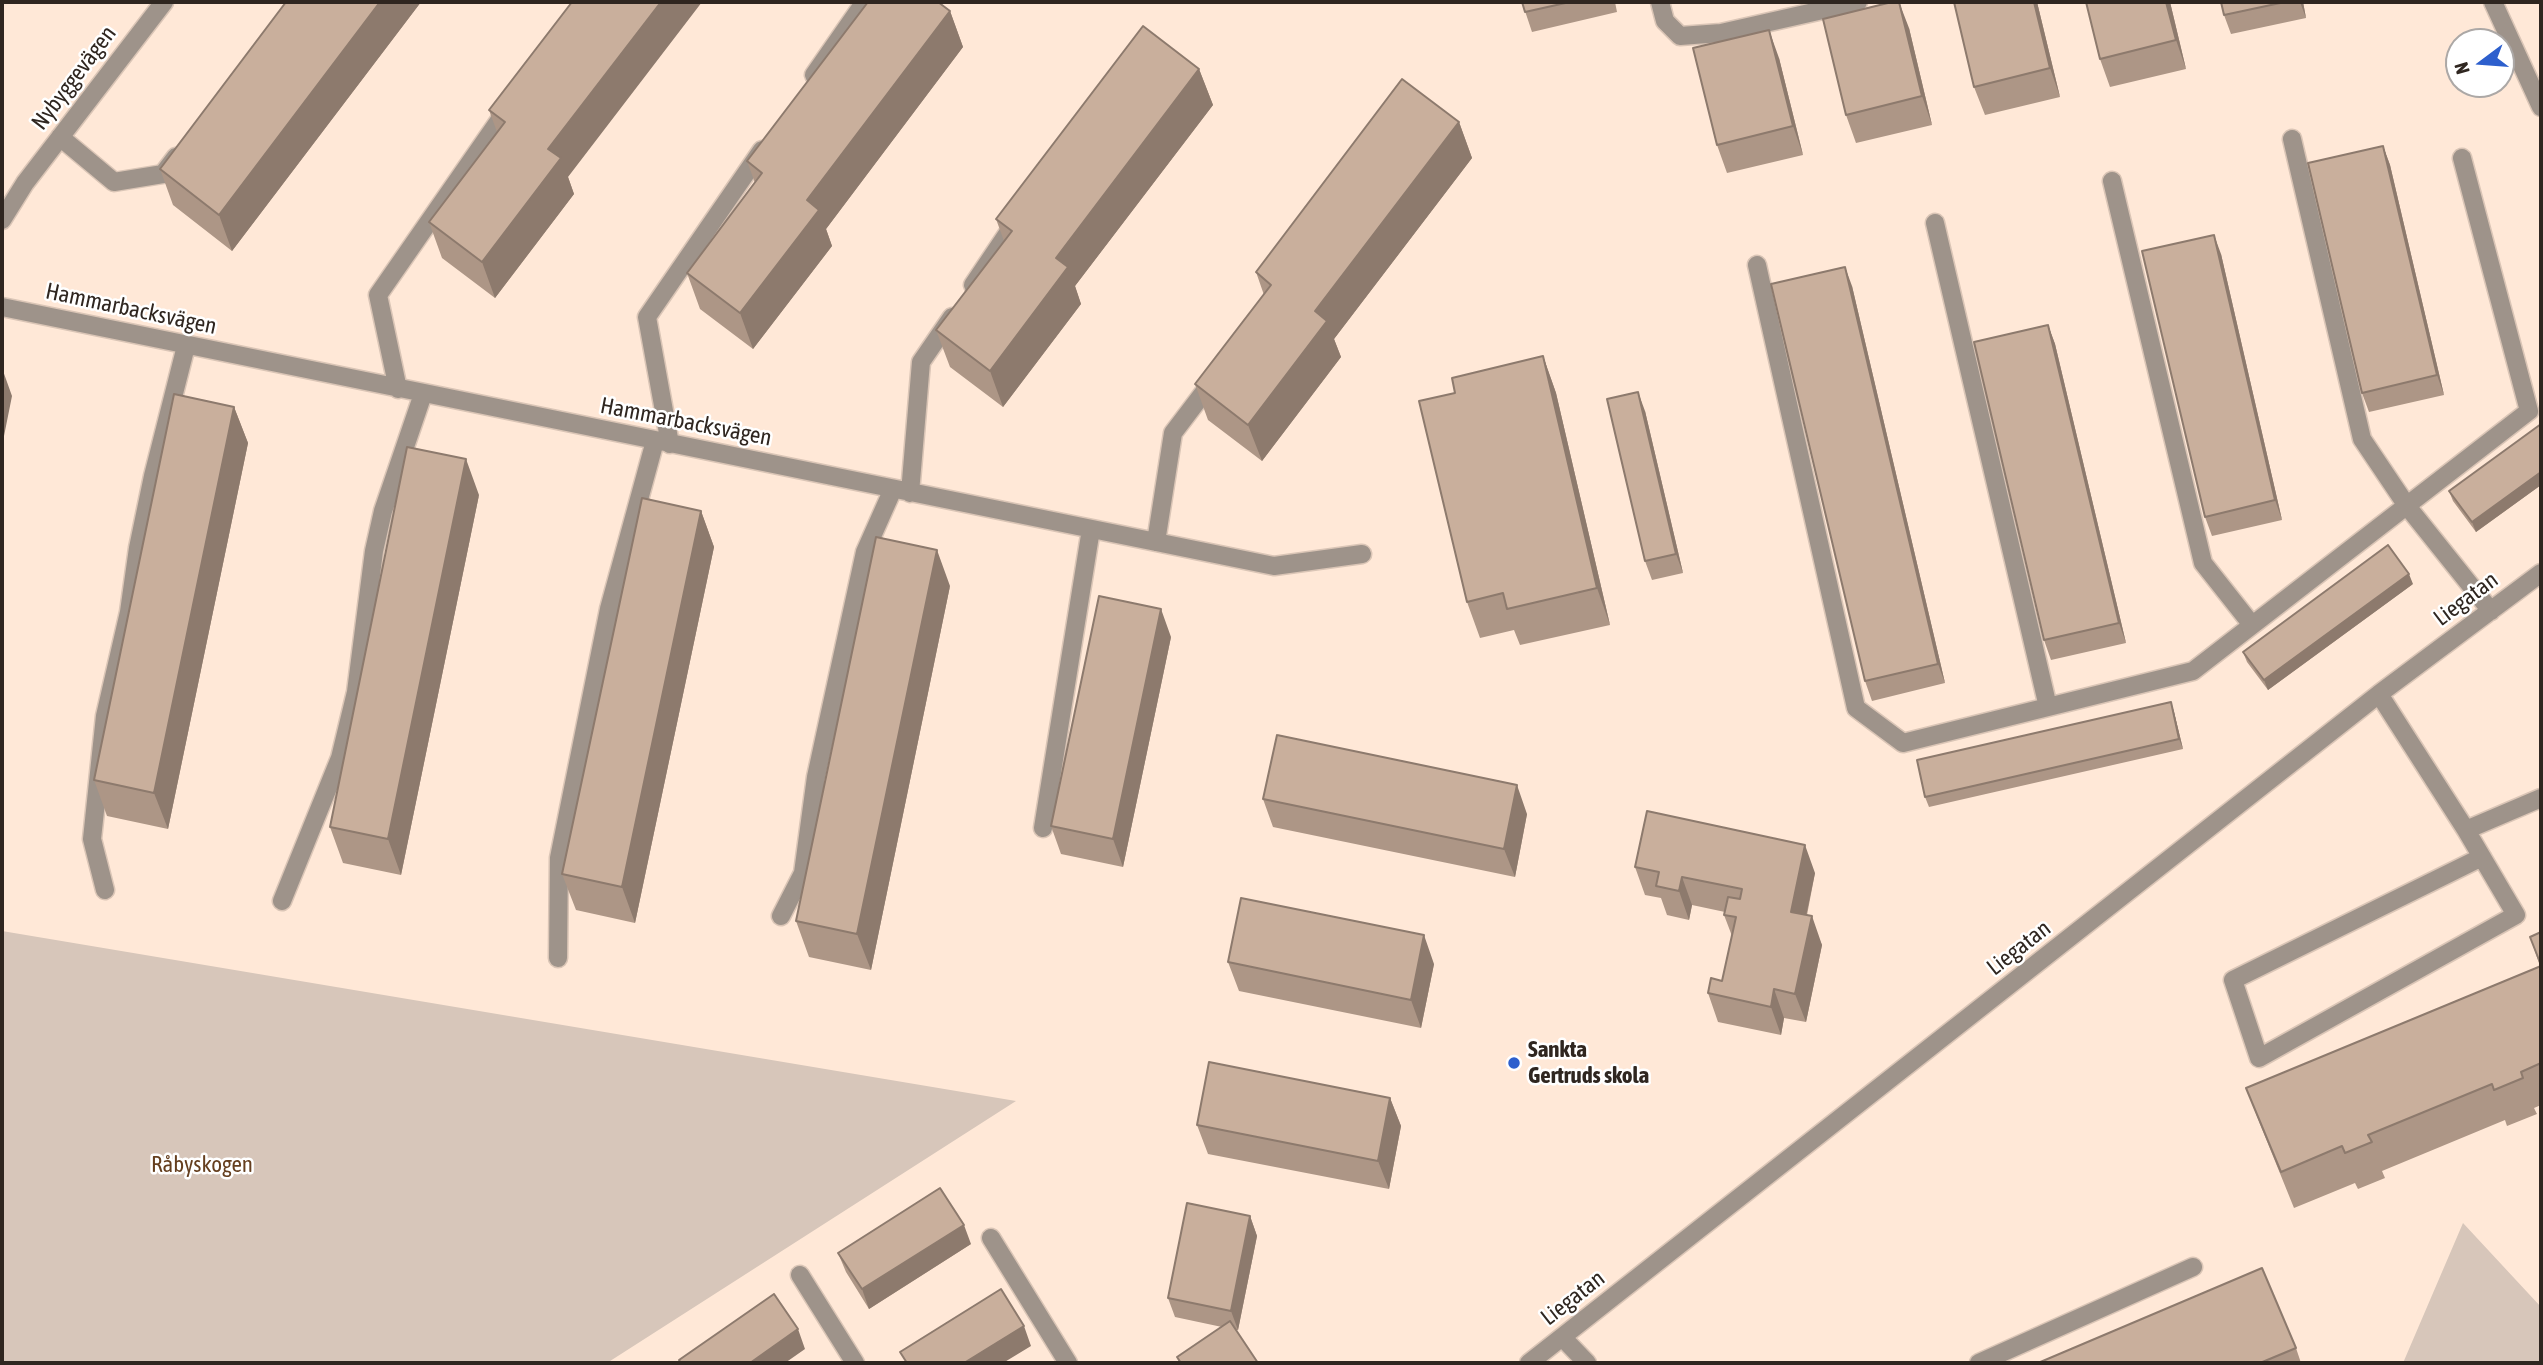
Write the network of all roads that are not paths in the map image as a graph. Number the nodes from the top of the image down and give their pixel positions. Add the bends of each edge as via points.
1 (164, 2) edge
2 (1660, 2) edge
3 (1858, 2) edge
4 (2493, 2) edge
5 (862, 6) edge
6 (806, 86) edge
7 (519, 92) edge
8 (2541, 107) edge
9 (774, 132) edge
10 (60, 137) junction
11 (2292, 139) dead end
12 (189, 142) edge
13 (2462, 158) dead end
14 (2112, 181) dead end
15 (1028, 203) edge
16 (2, 220) edge
17 (1935, 223) dead end
18 (1757, 265) dead end
19 (2, 307) edge
20 (186, 346) junction
21 (1222, 368) edge
22 (398, 389) junction
23 (423, 394) junction
24 (663, 442) junction
25 (902, 491) junction
26 (2407, 506) junction
27 (1091, 529) junction
28 (1156, 542) junction
29 (1362, 554) dead end
30 (2541, 573) edge
31 (2491, 611) junction
32 (2252, 625) junction
33 (2379, 694) junction
34 (2048, 707) junction
35 (2541, 798) edge
36 (1043, 828) dead end
37 (2466, 830) junction
38 (2482, 857) junction
39 (105, 890) dead end
40 (282, 901) dead end
41 (781, 916) dead end
42 (558, 958) dead end
43 (991, 1238) dead end
44 (2193, 1266) dead end
45 (800, 1275) dead end
46 (1562, 1337) junction
47 (855, 1363) edge
48 (1068, 1363) edge
49 (1529, 1363) edge
50 (1587, 1363) edge
51 (1979, 1363) edge

1 - 10 street, Nybyggevägen
2 - 3 street via 1665,21 1680,36 1721,33
4 - 8 street
5 - 6 street
7 - 22 street via 378,295
9 - 24 street via 647,317
10 - 12 street via 114,182 163,174
10 - 16 street, Nybyggevägen
11 - 26 street via 2362,439
13 - 26 street via 2529,411
14 - 32 street via 2203,563
15 - 25 street via 921,362
17 - 34 street
18 - 34 street via 1856,708 1903,743
19 - 20 street, Hammarbacksvägen
20 - 22 street, Hammarbacksvägen
20 - 39 street via 150,488 105,716 92,838
21 - 28 street via 1173,433
22 - 23 street, Hammarbacksvägen
23 - 24 street, Hammarbacksvägen
23 - 40 street via 380,524 356,692 340,758
24 - 25 street, Hammarbacksvägen
24 - 42 street via 610,609 559,858
25 - 27 street, Hammarbacksvägen
25 - 41 street via 863,564 816,777 803,873
26 - 31 street
26 - 32 street
27 - 28 street, Hammarbacksvägen
27 - 36 street
28 - 29 street, Hammarbacksvägen via 1274,566
30 - 31 street, Liegatan
31 - 33 street, Liegatan
32 - 34 street via 2193,671
33 - 37 street
33 - 46 street, Liegatan
35 - 37 street
37 - 38 street
38 - 38 street via 2516,915 2259,1058 2233,980
43 - 48 street
44 - 51 street
45 - 47 street
46 - 49 street, Liegatan
46 - 50 street

